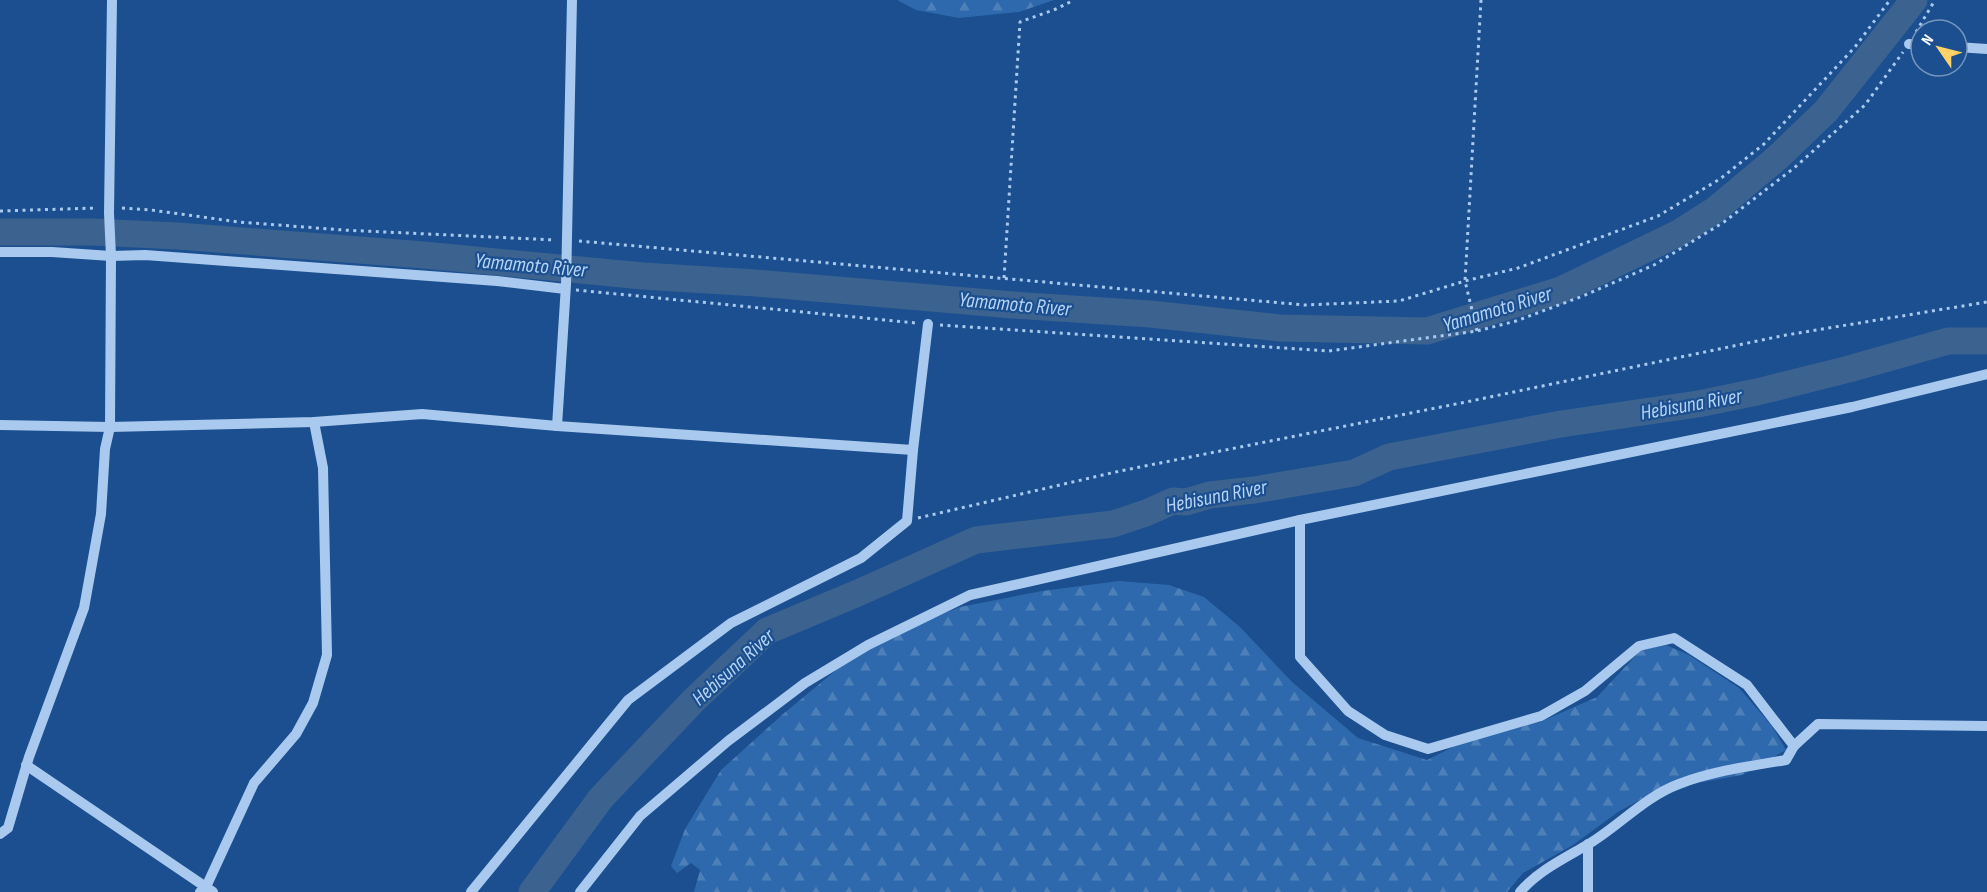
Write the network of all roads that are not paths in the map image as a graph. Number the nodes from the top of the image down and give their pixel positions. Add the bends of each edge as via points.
1 (112, 0) edge
2 (572, 0) edge
3 (1969, 48) edge
4 (1987, 49) edge
5 (0, 252) edge
6 (111, 253) junction
7 (566, 287) junction
8 (928, 324) road end
9 (1987, 374) edge
10 (314, 423) junction
11 (0, 425) edge
12 (557, 426) junction
13 (110, 427) junction
14 (914, 450) junction
15 (1300, 520) junction
16 (1987, 726) edge
17 (1794, 746) junction
18 (26, 765) junction
19 (0, 834) edge
20 (1588, 844) junction
21 (207, 890) edge
22 (471, 892) edge
23 (580, 892) edge
24 (1520, 892) edge
25 (1588, 892) edge

1 - 6 street
2 - 7 street
3 - 4 street
5 - 6 street
6 - 7 street
6 - 13 street
7 - 12 street
8 - 14 street
9 - 15 street via 1852,407
10 - 12 street via 422,414
10 - 13 street
10 - 21 street via 323,468 327,655 314,703 296,734 254,783
11 - 13 street
12 - 14 street
13 - 18 street via 84,609
14 - 22 street via 907,521 861,558 731,623 628,700
15 - 17 street via 1300,657 1348,711 1385,735 1428,749 1541,716 1585,691 1639,646 1674,638 1747,685
15 - 23 street via 970,595 868,645 805,683 649,808
16 - 17 street via 1818,724
17 - 20 street via 1786,760 1677,784
18 - 19 street via 8,828
18 - 21 street
20 - 24 street via 1562,858
20 - 25 street

